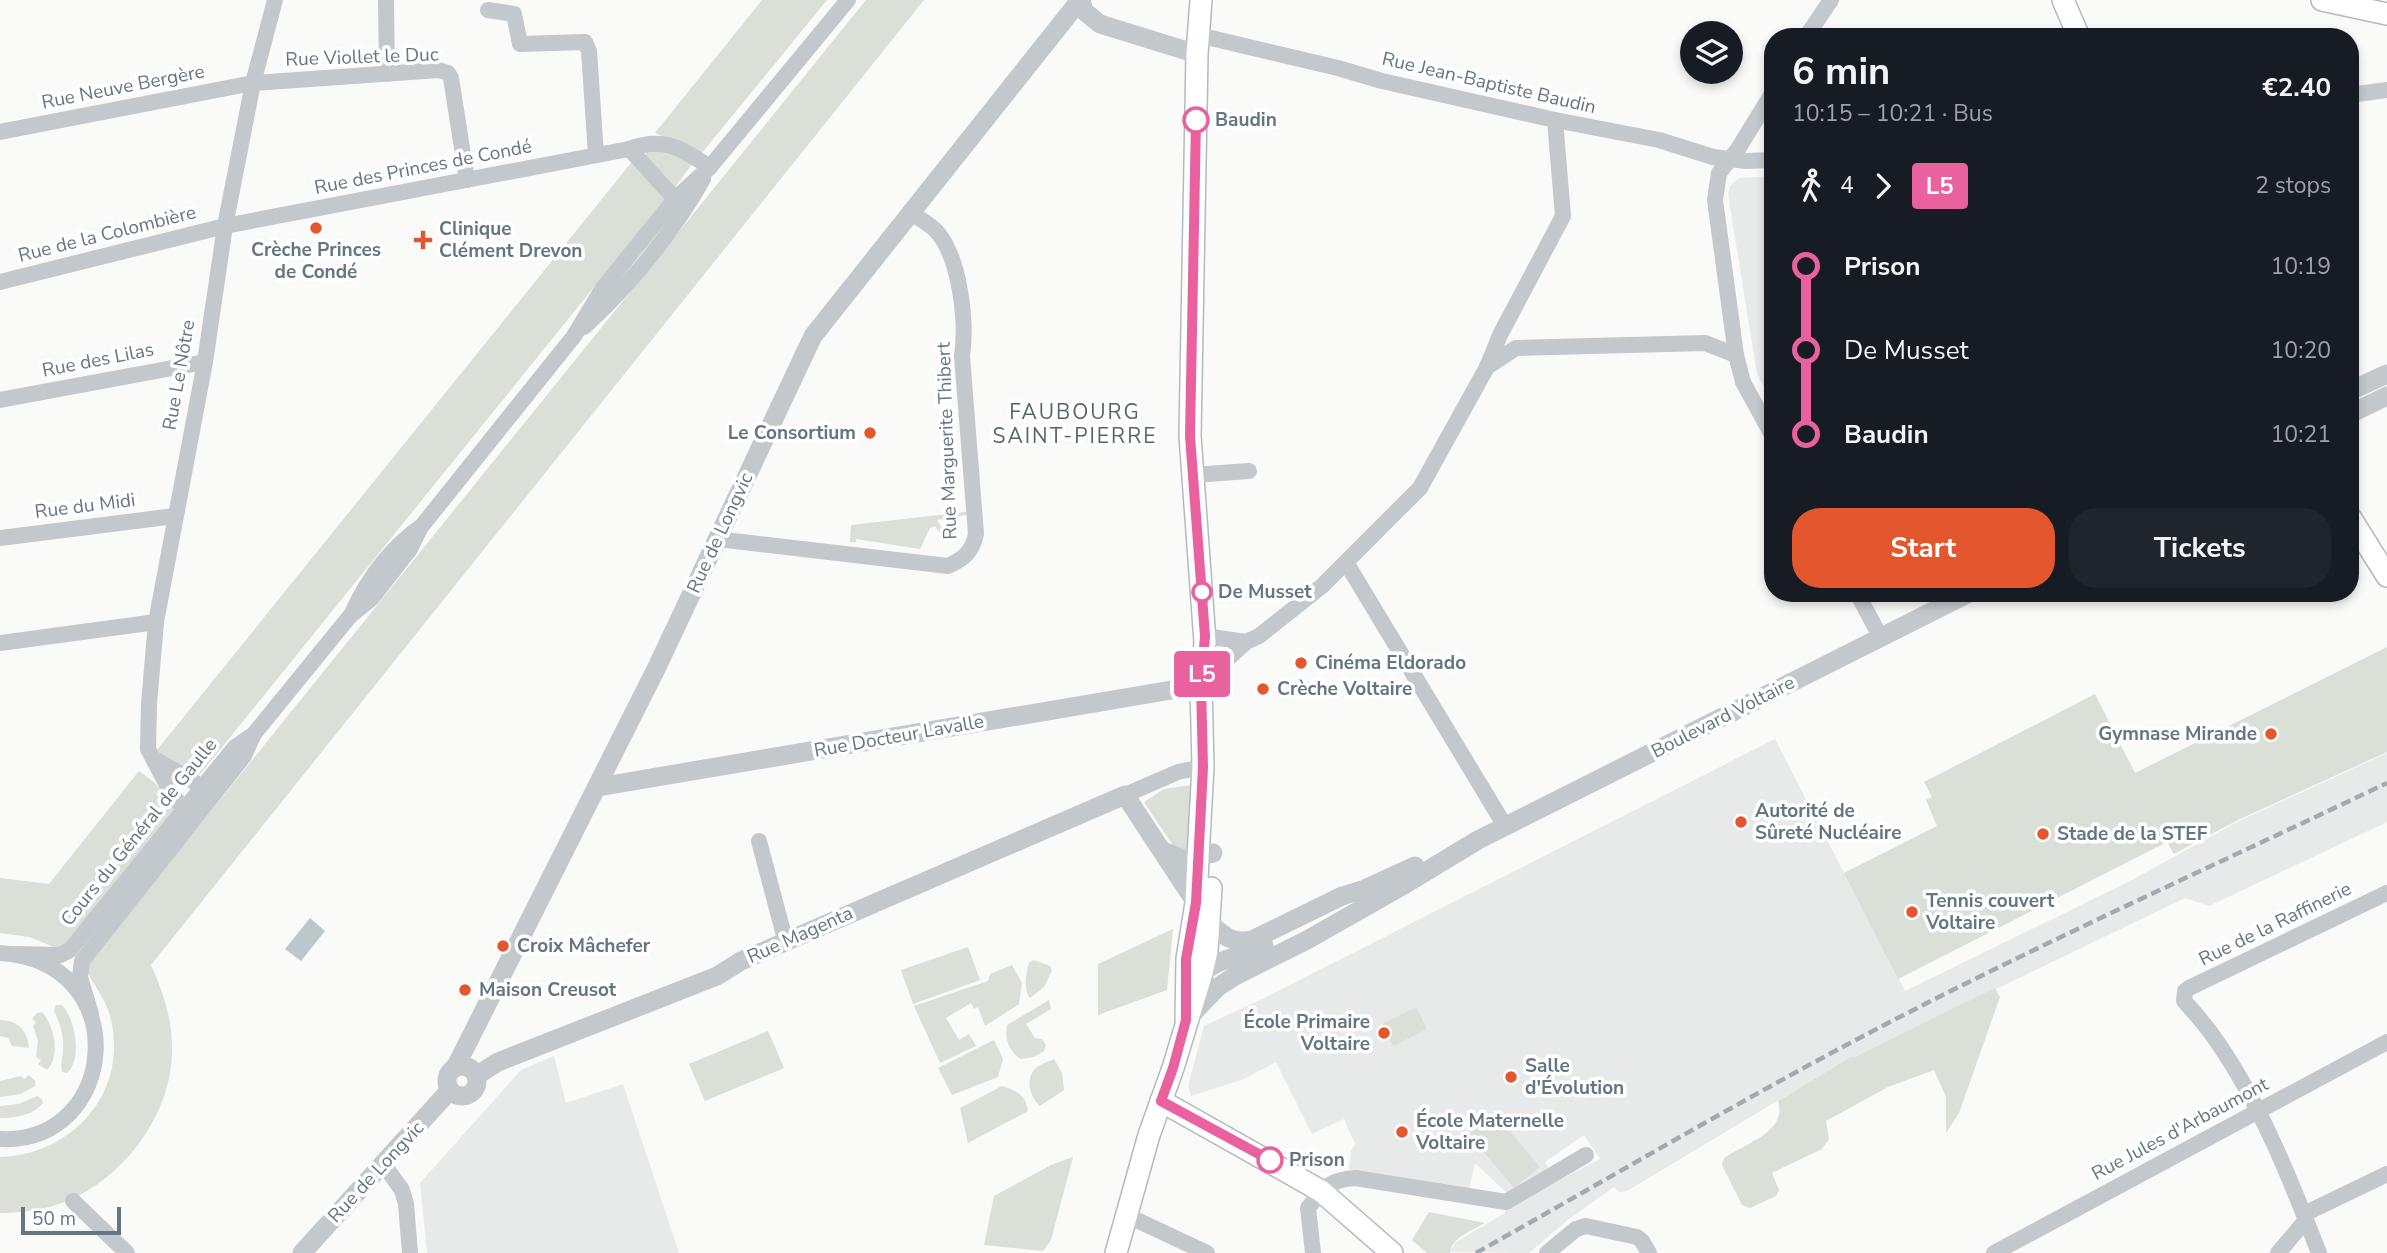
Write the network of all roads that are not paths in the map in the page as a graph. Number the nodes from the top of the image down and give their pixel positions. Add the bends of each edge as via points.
1 (275, 0) edge
2 (386, 0) edge
3 (1081, 0) edge
4 (1201, 0) edge
5 (1831, 0) edge
6 (2063, 0) edge
7 (2322, 0) edge
8 (846, 1) edge
9 (488, 10) dead end
10 (2387, 15) edge
11 (1812, 28) edge
12 (2075, 28) edge
13 (1197, 48) junction
14 (387, 74) junction
15 (253, 83) junction
16 (2387, 90) edge
17 (2359, 93) edge
18 (1764, 106) edge
19 (1555, 120) junction
20 (0, 132) edge
21 (629, 149) junction
22 (596, 155) junction
23 (1730, 160) junction
24 (1764, 160) edge
25 (710, 167) junction
26 (467, 180) junction
27 (681, 204) junction
28 (911, 213) junction
29 (225, 226) junction
30 (0, 282) edge
31 (1518, 299) junction
32 (1731, 324) junction
33 (1705, 343) junction
34 (1516, 348) junction
35 (1736, 355) junction
36 (205, 362) junction
37 (1487, 367) junction
38 (2387, 373) edge
39 (2359, 387) edge
40 (2387, 396) edge
41 (0, 400) edge
42 (2359, 410) edge
43 (1764, 420) edge
44 (1249, 471) dead end
45 (1193, 475) junction
46 (174, 516) junction
47 (2359, 531) edge
48 (0, 538) edge
49 (717, 539) junction
50 (1347, 564) junction
51 (2387, 576) edge
52 (1862, 602) edge
53 (1951, 602) edge
54 (156, 622) junction
55 (1881, 638) junction
56 (1205, 639) junction
57 (1246, 642) junction
58 (0, 643) edge
59 (1207, 679) junction
60 (153, 759) junction
61 (1203, 767) junction
62 (597, 787) junction
63 (206, 792) junction
64 (1125, 795) junction
65 (190, 812) junction
66 (1505, 826) junction
67 (1478, 840) junction
68 (759, 841) dead end
69 (1163, 851) junction
70 (1205, 855) junction
71 (1365, 888) junction
72 (2387, 893) edge
73 (1196, 903) junction
74 (1200, 926) junction
75 (786, 943) junction
76 (7, 953) edge
77 (1207, 965) junction
78 (1235, 976) junction
79 (1185, 989) junction
80 (91, 1014) junction
81 (1186, 1020) junction
82 (2387, 1042) edge
83 (468, 1072) junction
84 (450, 1090) junction
85 (1161, 1101) junction
86 (2257, 1111) junction
87 (0, 1139) edge
88 (1586, 1155) dead end
89 (384, 1165) junction
90 (2387, 1174) edge
91 (1321, 1191) junction
92 (73, 1201) dead end
93 (1126, 1214) junction
94 (2305, 1217) junction
95 (127, 1253) edge
96 (302, 1253) edge
97 (410, 1253) edge
98 (1116, 1253) edge
99 (1207, 1253) edge
100 (1314, 1253) edge
101 (1392, 1253) edge
102 (1547, 1253) edge
103 (1649, 1253) edge
104 (1994, 1253) edge
105 (2278, 1253) edge
106 (2319, 1253) edge

1 - 15 street, Rue Le Nôtre
2 - 14 street
3 - 13 street via 1084,11 1100,24
3 - 28 street, Rue de Longvic
4 - 13 main road
5 - 11 street
6 - 12 main road
7 - 10 main road
8 - 25 street, Cours du Général de Gaulle
9 - 22 street via 514,14 520,44 584,42 589,51
13 - 19 street, Rue Jean-Baptiste Baudin via 1210,38
13 - 45 main road
14 - 15 street, Rue Viollet le Duc
14 - 26 street, Rue Viollet le Duc via 448,73
15 - 20 street, Rue Neuve Bergère
15 - 29 street, Rue Le Nôtre
16 - 17 street
18 - 23 street
19 - 23 street, Rue Jean-Baptiste Baudin via 1659,140
19 - 31 street via 1563,216
21 - 22 street, Rue des Princes de Condé
21 - 25 street, Rue des Princes de Condé via 649,142 671,145
21 - 27 street
22 - 26 street, Rue des Princes de Condé
23 - 24 street, Rue Jean-Baptiste Baudin
23 - 32 street via 1719,173 1715,200
25 - 27 street, Cours du Général de Gaulle
26 - 29 street, Rue des Princes de Condé
27 - 63 street, Cours du Général de Gaulle via 597,295 574,336 421,527 401,541 363,590 350,616 254,734 235,747
28 - 49 street, Rue de Longvic via 813,336
28 - 49 street, Rue Marguerite Thibert via 937,230 952,254 962,310 976,534 972,549 964,559 948,566
29 - 30 street, Rue de la Colombière
29 - 36 street, Rue Le Nôtre
31 - 34 street
31 - 37 street
32 - 33 street
32 - 35 street
33 - 34 street
33 - 35 street
34 - 37 street
35 - 43 street via 1743,382
36 - 41 street, Rue des Lilas
36 - 46 street, Rue Le Nôtre
37 - 50 street via 1420,488
38 - 39 street
40 - 42 street
44 - 45 street
45 - 56 main road
46 - 48 street, Rue du Midi
46 - 54 street, Rue Le Nôtre
47 - 51 main road
49 - 62 street, Rue de Longvic
50 - 57 street
50 - 66 street
52 - 55 street
53 - 55 street, Boulevard Voltaire
54 - 58 street
54 - 60 street, Rue Le Nôtre via 148,749
55 - 66 street, Boulevard Voltaire
56 - 57 street
56 - 59 main road
57 - 59 street
59 - 61 main road
59 - 62 street, Rue Docteur Lavalle
59 - 70 main road via 1216,774
60 - 63 street
60 - 65 street, Rue Le Nôtre via 168,787
61 - 64 street via 1178,772
61 - 70 main road
62 - 83 street, Rue de Longvic via 468,1037 474,1040
63 - 65 street, Cours du Général de Gaulle
64 - 69 street
64 - 75 street, Rue Magenta
65 - 76 street, Cours du Général de Gaulle via 70,950 60,955
65 - 80 street, Cours du Général de Gaulle via 82,961 80,977
66 - 67 street, Boulevard Voltaire
67 - 71 street, Boulevard Voltaire via 1464,842
67 - 78 street, Boulevard Voltaire via 1307,940
68 - 75 street
69 - 70 street via 1186,860
69 - 73 street
70 - 73 main road
70 - 74 main road
71 - 74 street, Boulevard Voltaire via 1252,940 1229,940
71 - 77 street, Boulevard Voltaire via 1292,933 1247,954
72 - 86 street, Rue de la Raffinerie via 2189,988 2184,995 2226,1055
73 - 74 main road
74 - 77 main road
74 - 79 main road via 1186,959
75 - 83 street, Rue Magenta via 717,976
76 - 80 street via 29,956 60,972
77 - 78 street
77 - 79 street, Boulevard Voltaire
77 - 81 main road
78 - 81 street, Boulevard Voltaire
79 - 81 main road
80 - 87 street, Cours du Général de Gaulle via 95,1066 81,1098 42,1131
81 - 85 main road
82 - 86 street, Rue Jules d'Arbaumont
83 - 84 street via 447,1081
83 - 84 street, Rue Magenta via 474,1090 458,1096
84 - 89 street, Rue de Longvic
85 - 91 main road
85 - 93 main road
86 - 94 street
86 - 104 street, Rue Jules d'Arbaumont
88 - 91 street via 1506,1202 1354,1178 1336,1180
89 - 96 street, Rue de Longvic
89 - 97 street via 406,1204
90 - 94 street
91 - 100 street via 1308,1208
91 - 101 main road
92 - 95 street
93 - 98 main road
93 - 99 street
94 - 105 street
94 - 106 street
102 - 103 street via 1586,1226 1637,1237

